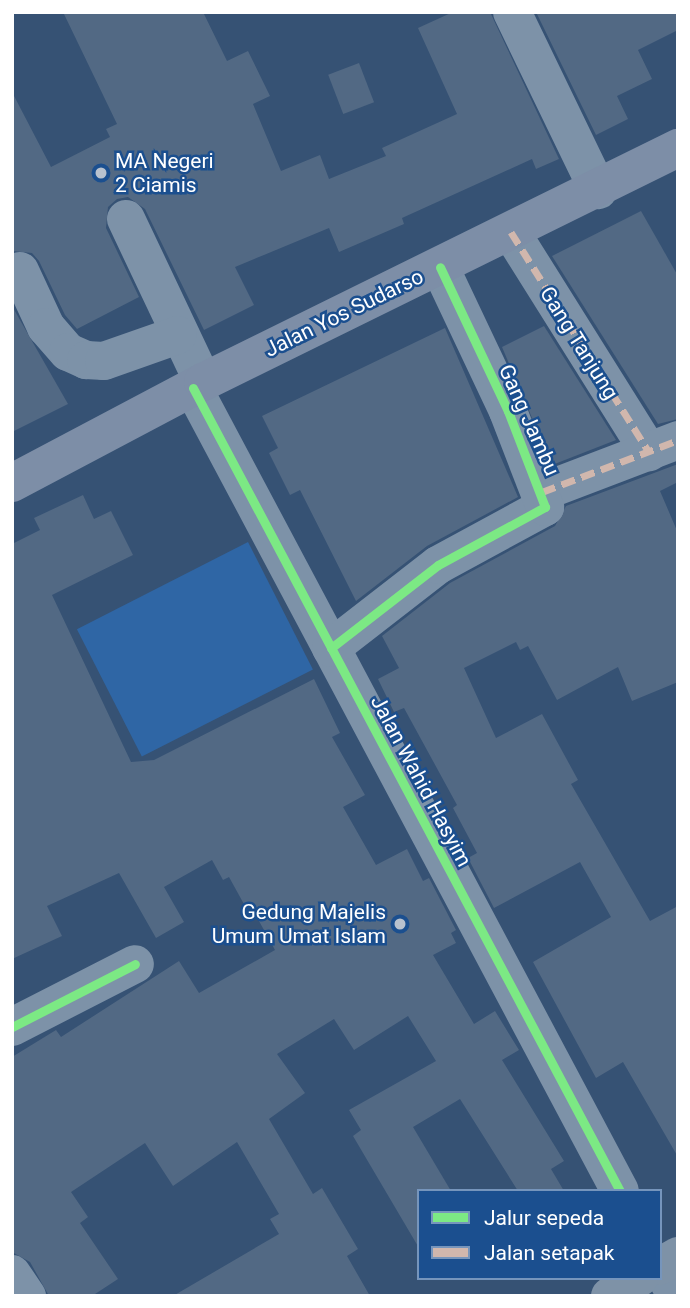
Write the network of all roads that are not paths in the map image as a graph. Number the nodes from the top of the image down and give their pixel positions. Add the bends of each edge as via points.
1 (512, 12) edge
2 (678, 148) edge
3 (598, 190) junction
4 (126, 219) dead end
5 (511, 232) junction
6 (440, 267) junction
7 (20, 271) dead end
8 (178, 335) junction
9 (198, 385) junction
10 (664, 446) edge
11 (12, 483) edge
12 (542, 492) junction
13 (331, 648) junction
14 (135, 964) dead end
15 (12, 1027) edge
16 (619, 1189) edge
17 (678, 1256) edge
18 (662, 1265) edge
19 (662, 1270) edge
20 (12, 1274) edge
21 (636, 1280) edge
22 (27, 1296) edge
23 (610, 1296) edge
24 (677, 1296) edge

1 - 3 street
2 - 3 main road, Jalan Yos Sudarso
3 - 5 main road, Jalan Yos Sudarso
4 - 8 street, Jalan Wahid Hasyim
5 - 6 main road, Jalan Yos Sudarso
5 - 10 street, Gang Tanjung
6 - 9 main road, Jalan Yos Sudarso
6 - 12 street, Gang Jambu
7 - 8 street via 46,327 68,352 86,360 104,361
8 - 9 street, Jalan Wahid Hasyim
9 - 11 main road, Jalan Yos Sudarso
9 - 13 street, Jalan Wahid Hasyim
10 - 12 street
12 - 13 street, Gang Jambu via 542,510 438,565
13 - 16 street, Jalan Wahid Hasyim
14 - 15 street
17 - 18 highway
19 - 24 street
20 - 22 street
21 - 23 highway

